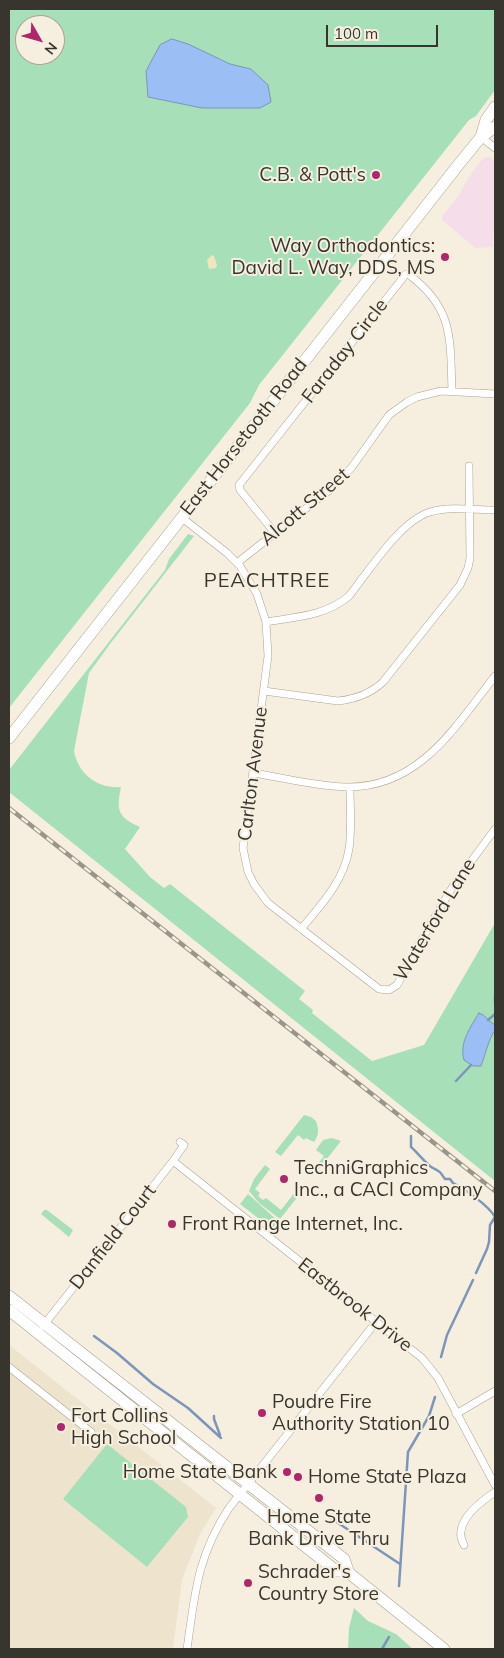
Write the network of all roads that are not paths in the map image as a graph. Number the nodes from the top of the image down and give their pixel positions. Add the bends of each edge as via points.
1 (495, 107) edge
2 (495, 127) edge
3 (481, 137) junction
4 (495, 148) edge
5 (452, 391) junction
6 (495, 394) edge
7 (469, 466) dead end
8 (470, 510) junction
9 (495, 510) edge
10 (181, 518) junction
11 (275, 534) junction
12 (237, 563) junction
13 (266, 622) junction
14 (495, 676) edge
15 (264, 691) junction
16 (9, 738) edge
17 (254, 773) junction
18 (350, 787) junction
19 (495, 829) edge
20 (302, 929) junction
21 (393, 988) joint
22 (180, 1142) dead end
23 (173, 1161) junction
24 (9, 1296) edge
25 (9, 1310) edge
26 (376, 1322) junction
27 (41, 1329) junction
28 (9, 1366) edge
29 (495, 1390) edge
30 (456, 1414) junction
31 (91, 1432) dead end
32 (249, 1484) junction
33 (495, 1485) edge
34 (495, 1492) edge
35 (240, 1494) junction
36 (464, 1545) dead end
37 (349, 1573) junction
38 (188, 1649) edge
39 (444, 1649) edge

1 - 3 main road, East Horsetooth Road via 486,120
2 - 3 main road, East Horsetooth Road
3 - 4 street
3 - 10 main road, East Horsetooth Road
5 - 6 street, Alcott Street
5 - 11 street, Alcott Street via 441,390 424,395 396,409 341,479
5 - 11 street, Faraday Circle via 446,320 432,296 406,274 239,484 240,490
7 - 8 street
8 - 9 street
8 - 13 street via 430,512 412,521 349,596 334,607
8 - 15 street via 470,558 460,585 377,688 358,698 338,701
10 - 12 street, Carlton Avenue
10 - 16 main road, East Horsetooth Road
11 - 12 street, Alcott Street
12 - 13 street, Carlton Avenue via 257,594
13 - 15 street, Carlton Avenue via 268,649
14 - 18 street via 442,744 419,764 389,779
15 - 17 street, Carlton Avenue
17 - 18 street
17 - 20 street, Carlton Avenue via 243,845 248,872 268,903
18 - 20 street via 350,838 344,868 333,889
19 - 21 street, Waterford Lane via 453,886
20 - 21 street, Carlton Avenue via 379,989
22 - 23 street, Danfield Court via 184,1146
23 - 26 street, Eastbrook Drive
23 - 27 street, Danfield Court
24 - 27 main road
25 - 27 main road
26 - 30 street, Eastbrook Drive via 431,1368
26 - 32 street
27 - 32 main road
27 - 35 main road
28 - 31 street
29 - 30 street
30 - 33 street, Eastbrook Drive
32 - 35 street
32 - 37 main road via 344,1559
34 - 36 street via 468,1516 460,1536
35 - 37 main road via 335,1570
35 - 38 street via 220,1522 203,1557 197,1577
37 - 39 main road

